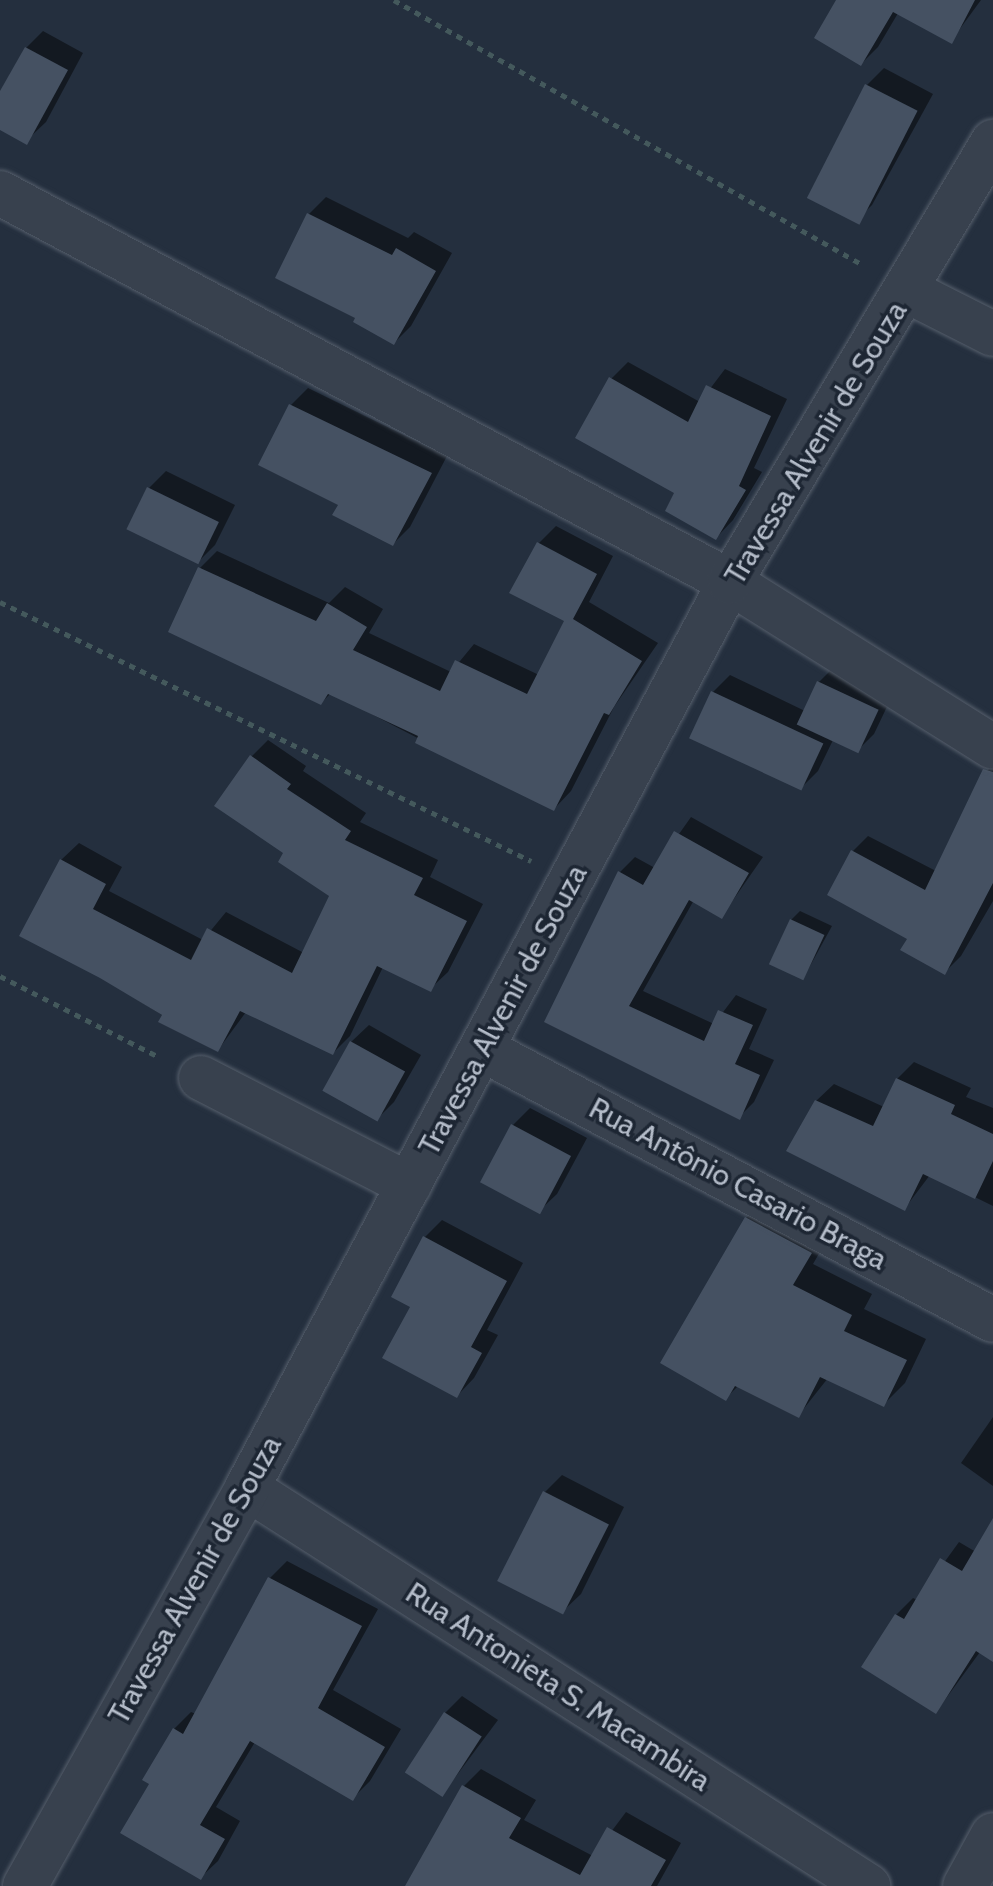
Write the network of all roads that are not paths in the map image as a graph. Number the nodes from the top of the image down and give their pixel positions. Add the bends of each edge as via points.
1 (993, 142) edge
2 (0, 193) edge
3 (908, 291) junction
4 (993, 334) edge
5 (730, 582) junction
6 (993, 747) edge
7 (482, 1049) junction
8 (201, 1078) road end
9 (409, 1185) junction
10 (993, 1320) edge
11 (247, 1488) junction
12 (993, 1835) edge
13 (25, 1886) edge
14 (868, 1886) edge
15 (965, 1886) edge

1 - 3 street, Travessa Alvenir de Souza
2 - 5 street
3 - 4 street
3 - 5 street, Travessa Alvenir de Souza
5 - 6 street
5 - 7 street, Travessa Alvenir de Souza
7 - 9 street, Travessa Alvenir de Souza
7 - 10 street, Rua Antônio Casario Braga
8 - 9 street
9 - 11 street, Travessa Alvenir de Souza
11 - 13 street, Travessa Alvenir de Souza
11 - 14 street, Rua Antonieta S. Macambira
12 - 15 street

